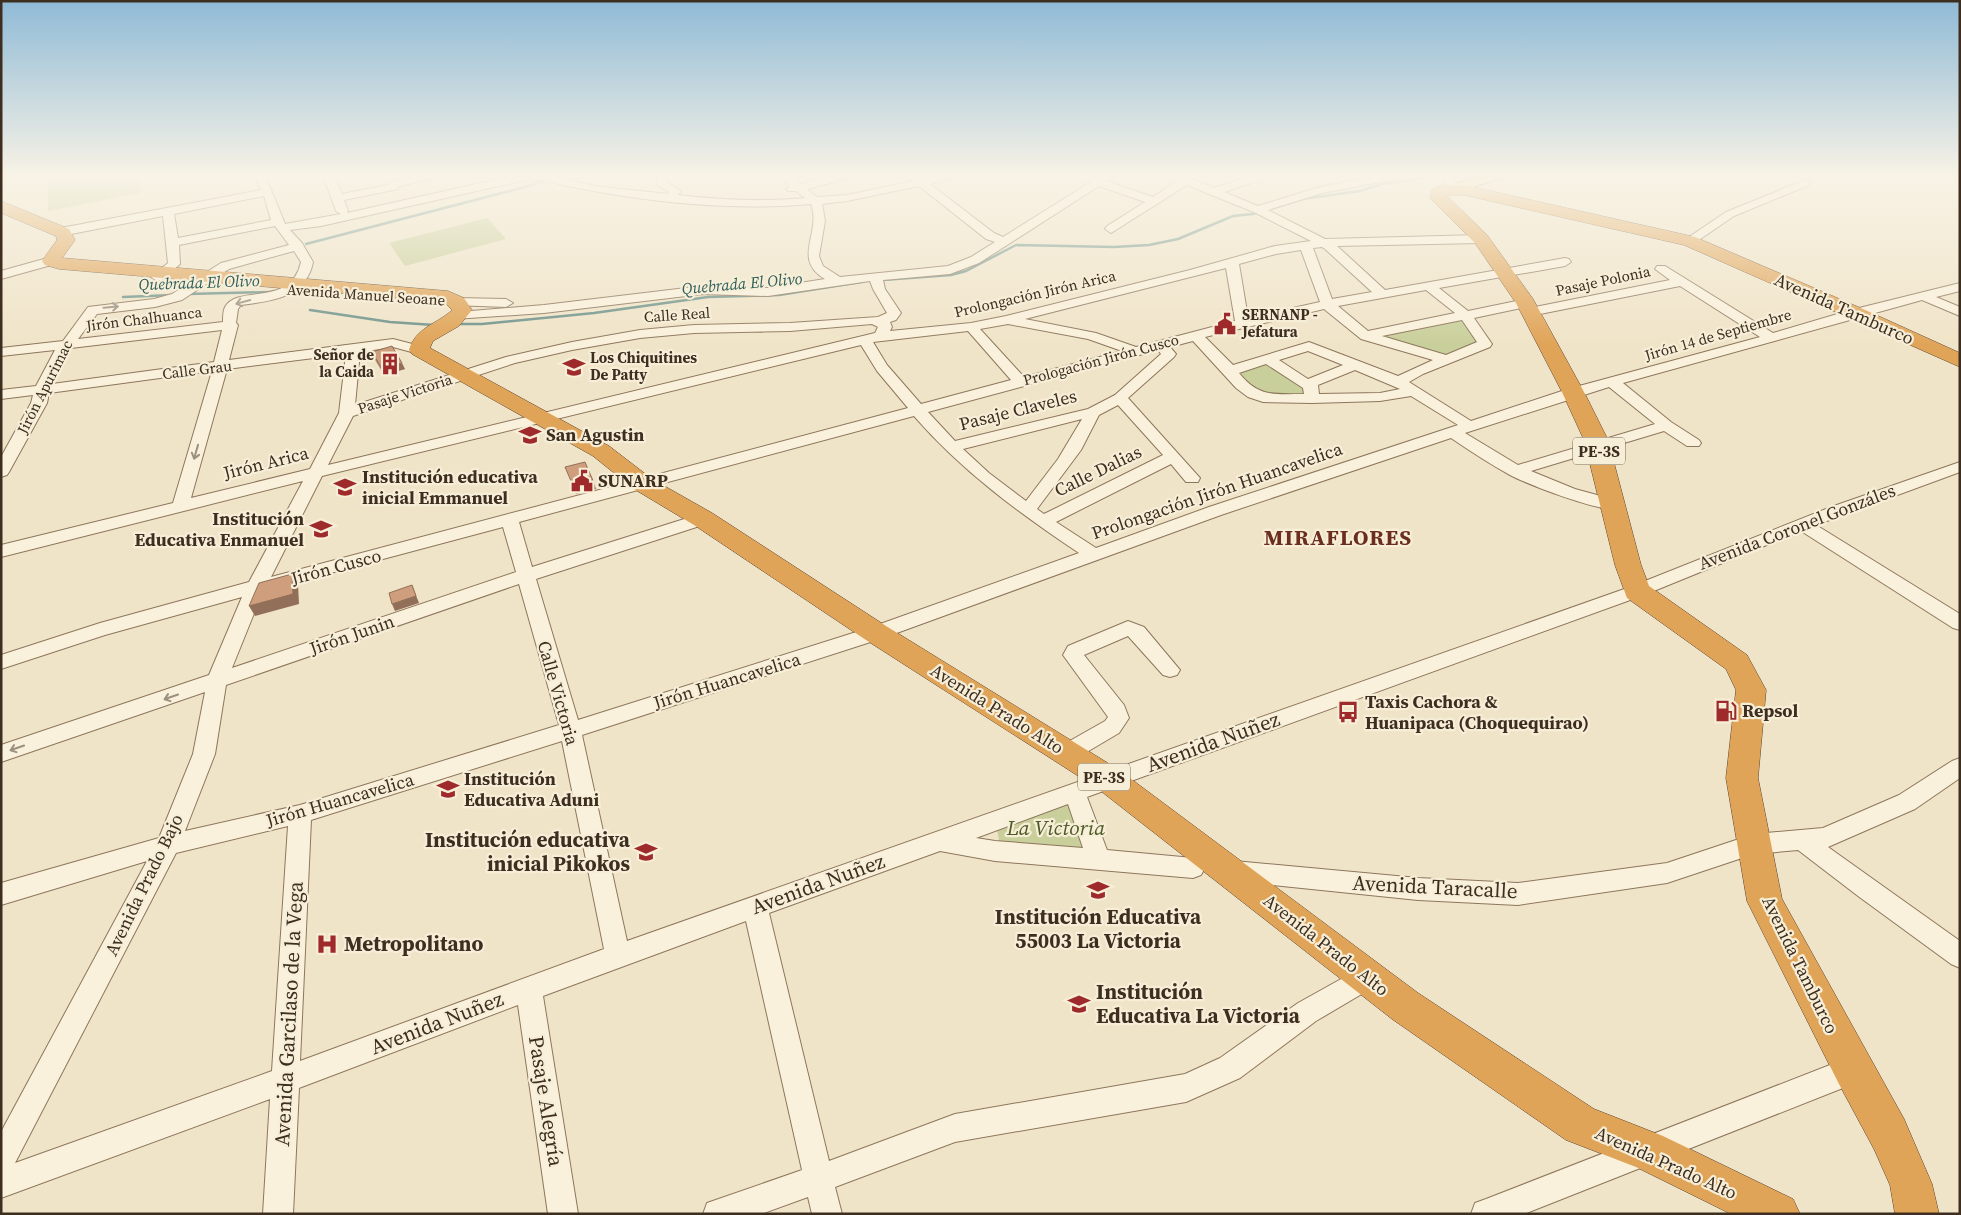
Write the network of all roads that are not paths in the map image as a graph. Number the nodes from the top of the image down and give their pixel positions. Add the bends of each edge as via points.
1 (62, 232) edge
2 (171, 232) edge
3 (240, 232) edge
4 (286, 232) edge
5 (817, 232) edge
6 (984, 232) edge
7 (1018, 232) edge
8 (1302, 232) edge
9 (1473, 232) edge
10 (1648, 232) edge
11 (1704, 232) edge
12 (1481, 240) junction
13 (1003, 241) junction
14 (1689, 242) junction
15 (173, 243) junction
16 (1325, 243) junction
17 (298, 246) junction
18 (1306, 246) junction
19 (1233, 262) junction
20 (1565, 262) dead end
21 (43, 264) junction
22 (1660, 269) dead end
23 (1504, 272) junction
24 (162, 274) junction
25 (1, 275) edge
26 (204, 278) junction
27 (876, 279) junction
28 (839, 281) junction
29 (1682, 282) junction
30 (293, 286) junction
31 (1427, 286) junction
32 (1960, 287) edge
33 (1382, 294) junction
34 (1923, 296) junction
35 (1327, 304) junction
36 (1528, 308) junction
37 (1960, 312) edge
38 (1856, 313) junction
39 (1465, 314) junction
40 (1006, 320) junction
41 (880, 321) junction
42 (1242, 323) junction
43 (231, 325) junction
44 (972, 327) junction
45 (435, 328) junction
46 (1194, 335) junction
47 (1366, 336) junction
48 (1770, 337) junction
49 (872, 338) junction
50 (65, 344) junction
51 (1160, 344) junction
52 (353, 349) junction
53 (1134, 351) junction
54 (1, 352) edge
55 (1267, 359) junction
56 (1449, 360) junction
57 (1960, 361) edge
58 (1354, 365) junction
59 (219, 367) junction
60 (1230, 371) junction
61 (463, 376) junction
62 (1020, 382) junction
63 (1399, 382) junction
64 (1612, 382) junction
65 (42, 389) junction
66 (1414, 391) junction
67 (1573, 392) junction
68 (1311, 393) junction
69 (1, 395) edge
70 (1120, 398) junction
71 (917, 409) junction
72 (1093, 412) junction
73 (347, 413) junction
74 (540, 416) junction
75 (1666, 425) junction
76 (1470, 427) junction
77 (1454, 433) junction
78 (1693, 443) dead end
79 (951, 447) junction
80 (1598, 447) junction
81 (1172, 457) junction
82 (1960, 467) edge
83 (1515, 471) junction
84 (1, 472) edge
85 (316, 472) junction
86 (1192, 478) dead end
87 (643, 484) junction
88 (181, 504) junction
89 (1613, 505) junction
90 (1027, 510) junction
91 (703, 519) junction
92 (510, 520) junction
93 (1043, 521) junction
94 (1803, 524) junction
95 (1, 551) edge
96 (1093, 554) junction
97 (524, 576) junction
98 (256, 589) junction
99 (1636, 591) junction
100 (1960, 623) edge
101 (876, 633) junction
102 (1, 662) edge
103 (1170, 670) dead end
104 (217, 681) junction
105 (570, 729) junction
106 (1067, 753) junction
107 (1, 754) edge
108 (1960, 767) edge
109 (1108, 779) junction
110 (1074, 792) junction
111 (300, 814) junction
112 (940, 840) junction
113 (1802, 840) junction
114 (1754, 844) junction
115 (168, 845) junction
116 (1098, 859) junction
117 (1193, 868) dead end
118 (1229, 871) junction
119 (1, 894) edge
120 (756, 906) junction
121 (618, 956) junction
122 (1960, 956) edge
123 (1368, 977) junction
124 (529, 989) junction
125 (1853, 1070) junction
126 (285, 1080) junction
127 (1648, 1151) junction
128 (1, 1161) edge
129 (820, 1178) junction
130 (1, 1183) edge
131 (278, 1214) edge
132 (563, 1214) edge
133 (718, 1214) edge
134 (827, 1214) edge
135 (1486, 1214) edge
136 (1778, 1214) edge
137 (1917, 1214) edge

1 - 21 highway via 61,239 34,259
2 - 15 street
3 - 15 street
4 - 17 street
5 - 28 street via 814,262 822,272
6 - 13 street
7 - 13 street, Avenida Manuel Seoane
8 - 16 street
9 - 12 highway, PE-3S
10 - 14 highway, Avenida Tamburco
11 - 14 street
12 - 16 street, Prolongación Jirón Arica
12 - 23 highway, PE-3S
13 - 27 street, Avenida Manuel Seoane via 963,266 950,270
14 - 38 highway, Avenida Tamburco
15 - 24 street via 174,264
16 - 18 street, Prolongación Jirón Arica
16 - 33 street
17 - 26 street, Jirón Apurimac via 230,264
17 - 30 street via 307,262
18 - 19 street, Prolongación Jirón Arica via 1275,250
18 - 35 street
19 - 40 street, Prolongación Jirón Arica
19 - 42 street
20 - 23 street, Prologación Jirón Cusco
21 - 24 highway, Avenida Manuel Seoane
21 - 25 street
22 - 29 street, Pasaje Polonia
23 - 31 street, Prologación Jirón Cusco
23 - 36 highway, PE-3S
24 - 26 highway, Avenida Manuel Seoane
26 - 30 highway, Avenida Manuel Seoane
50 -> 26 street, Jirón Apurimac via 93,310 155,303 181,294
27 - 28 street, Avenida Manuel Seoane
27 - 41 street via 894,313
28 - 45 street, Avenida Manuel Seoane via 768,292 709,290 559,307
29 - 36 street, Pasaje Polonia
29 - 48 street, Pasaje Polonia
30 -> 43 street via 277,296 237,302 231,308
30 - 45 highway, Avenida Manuel Seoane
31 - 33 street, Prologación Jirón Cusco
31 - 39 street
32 - 34 street, Jirón 14 de Septiembre
33 - 35 street, Prologación Jirón Cusco
34 - 37 street
34 - 38 street, Jirón 14 de Septiembre
35 - 42 street, Prologación Jirón Cusco
35 - 47 street
36 - 39 street, Pasaje Polonia
36 - 67 highway, PE-3S
38 - 48 street, Jirón 14 de Septiembre
38 - 57 highway, Avenida Tamburco
39 - 47 street, Pasaje Polonia
39 - 56 street via 1485,344
40 - 44 street, Prolongación Jirón Arica
40 - 53 street via 1097,338
41 - 49 street via 885,327
41 - 61 street, Calle Real via 640,334 511,360
42 - 46 street, Prologación Jirón Cusco
43 - 50 street, Jirón Chalhuanca
43 - 59 street
44 - 49 street, Prolongación Jirón Arica
44 - 62 street
45 - 52 street, Calle Grau
45 - 61 highway, Avenida Prado Alto / PE-3S
46 - 51 street, Prologación Jirón Cusco
46 - 60 street
47 - 56 street
48 - 64 street, Jirón 14 de Septiembre
49 - 71 street via 874,359
49 - 74 street, Prolongación Jirón Arica
50 - 54 street, Jirón Chalhuanca
50 - 65 street, Jirón Apurimac
51 - 53 street, Prologación Jirón Cusco
51 - 70 street, Pasaje Claveles via 1169,354
52 - 59 street, Calle Grau
52 - 73 street, Avenida Prado Bajo
53 - 62 street, Prologación Jirón Cusco
55 - 58 street via 1309,346
55 - 60 street
55 - 68 street
56 - 63 street
58 - 63 street
58 - 68 street via 1318,379
59 - 65 street, Calle Grau
59 -> 88 street
60 - 68 street via 1253,394 1268,399
61 - 73 street, Pasaje Victoria
61 - 74 highway, Avenida Prado Alto / PE-3S
62 - 71 street, Prologación Jirón Cusco
63 - 66 street
64 - 67 street, Jirón 14 de Septiembre
64 - 75 street
65 - 69 street, Calle Grau
65 - 84 street, Jirón Apurimac via 39,403
66 - 68 street via 1380,397
66 - 76 street
67 - 76 street, Prolongación Jirón Huancavelica
67 - 80 highway, PE-3S
70 - 72 street, Pasaje Claveles
70 - 81 street
71 - 79 street
71 - 87 street, Prologación Jirón Cusco
72 - 79 street, Pasaje Claveles
72 - 90 street via 1088,426 1053,478
73 - 85 street, Avenida Prado Bajo
74 - 85 street, Jirón Arica
74 - 87 highway, Avenida Prado Alto / PE-3S via 601,452
75 - 78 street
75 - 80 street
76 - 77 street, Prolongación Jirón Huancavelica
77 - 83 street
77 - 96 street, Prolongación Jirón Huancavelica
79 - 90 street
80 - 83 street
80 - 89 highway, PE-3S
81 - 86 street
81 - 93 street, Calle Dalias
82 - 94 street, Avenida Coronel Gonzáles
83 - 89 street via 1574,496
85 - 88 street, Jirón Arica
85 - 98 street, Avenida Prado Bajo
87 - 91 highway, Avenida Prado Alto / PE-3S
87 - 92 street, Jirón Cusco
88 - 95 street, Jirón Arica
89 - 99 highway, PE-3S
90 - 93 street
91 - 97 street, Jirón Junin
91 - 101 highway, Avenida Prado Alto / PE-3S
92 - 97 street, Calle Victoria
92 - 98 street, Jirón Cusco
93 - 96 street
94 - 99 street, Avenida Coronel Gonzáles
94 - 100 street
96 - 101 street, Prolongación Jirón Huancavelica
97 - 104 street, Jirón Junin
97 - 105 street, Calle Victoria
98 - 102 street, Jirón Cusco via 100,630
98 - 104 street, Avenida Prado Bajo
99 - 109 street, Avenida Nuñez
99 - 114 highway, Avenida Tamburco via 1737,662 1751,690 1742,778
101 - 105 street, Jirón Huancavelica
101 - 106 highway, Avenida Prado Alto / PE-3S
103 - 106 street via 1132,628 1075,651 1074,655 1119,718 1112,727
104 -> 107 street, Jirón Junin
104 - 115 street, Avenida Prado Bajo via 204,754
105 - 111 street, Jirón Huancavelica
105 - 121 street, Calle Victoria
106 - 109 highway, Avenida Prado Alto / PE-3S
108 - 113 street, Avenida Taracalle via 1907,802 1825,838
109 - 110 street, Avenida Nuñez
109 - 118 highway, Avenida Prado Alto / PE-3S
110 - 112 street, Avenida Nuñez
110 - 116 street
111 - 115 street, Jirón Huancavelica
111 - 126 street, Avenida Garcilaso de la Vega
112 - 116 street via 995,851
112 - 120 street, Avenida Nuñez
113 - 114 street, Avenida Taracalle
113 - 122 street
114 - 118 street, Avenida Taracalle via 1667,873 1518,894 1418,889
114 - 125 highway, Avenida Tamburco via 1765,902
115 - 119 street, Jirón Huancavelica
115 - 128 street, Avenida Prado Bajo
116 - 117 street
118 - 123 highway, Avenida Prado Alto / PE-3S
120 - 121 street, Avenida Nuñez
120 - 129 street
121 - 124 street, Avenida Nuñez
123 - 127 highway, Avenida Prado Alto / PE-3S via 1405,1006 1581,1126
123 - 129 street via 1307,1012 1230,1068 1186,1088 954,1128
124 - 126 street, Avenida Nuñez
124 - 132 street, Pasaje Alegría
125 - 127 street
125 - 137 highway, Avenida Tamburco via 1889,1134 1911,1184
126 - 130 street, Avenida Nuñez
126 - 131 street, Avenida Garcilaso de la Vega
127 - 135 street
127 - 136 highway, Avenida Prado Alto / PE-3S
129 - 133 street
129 - 134 street

